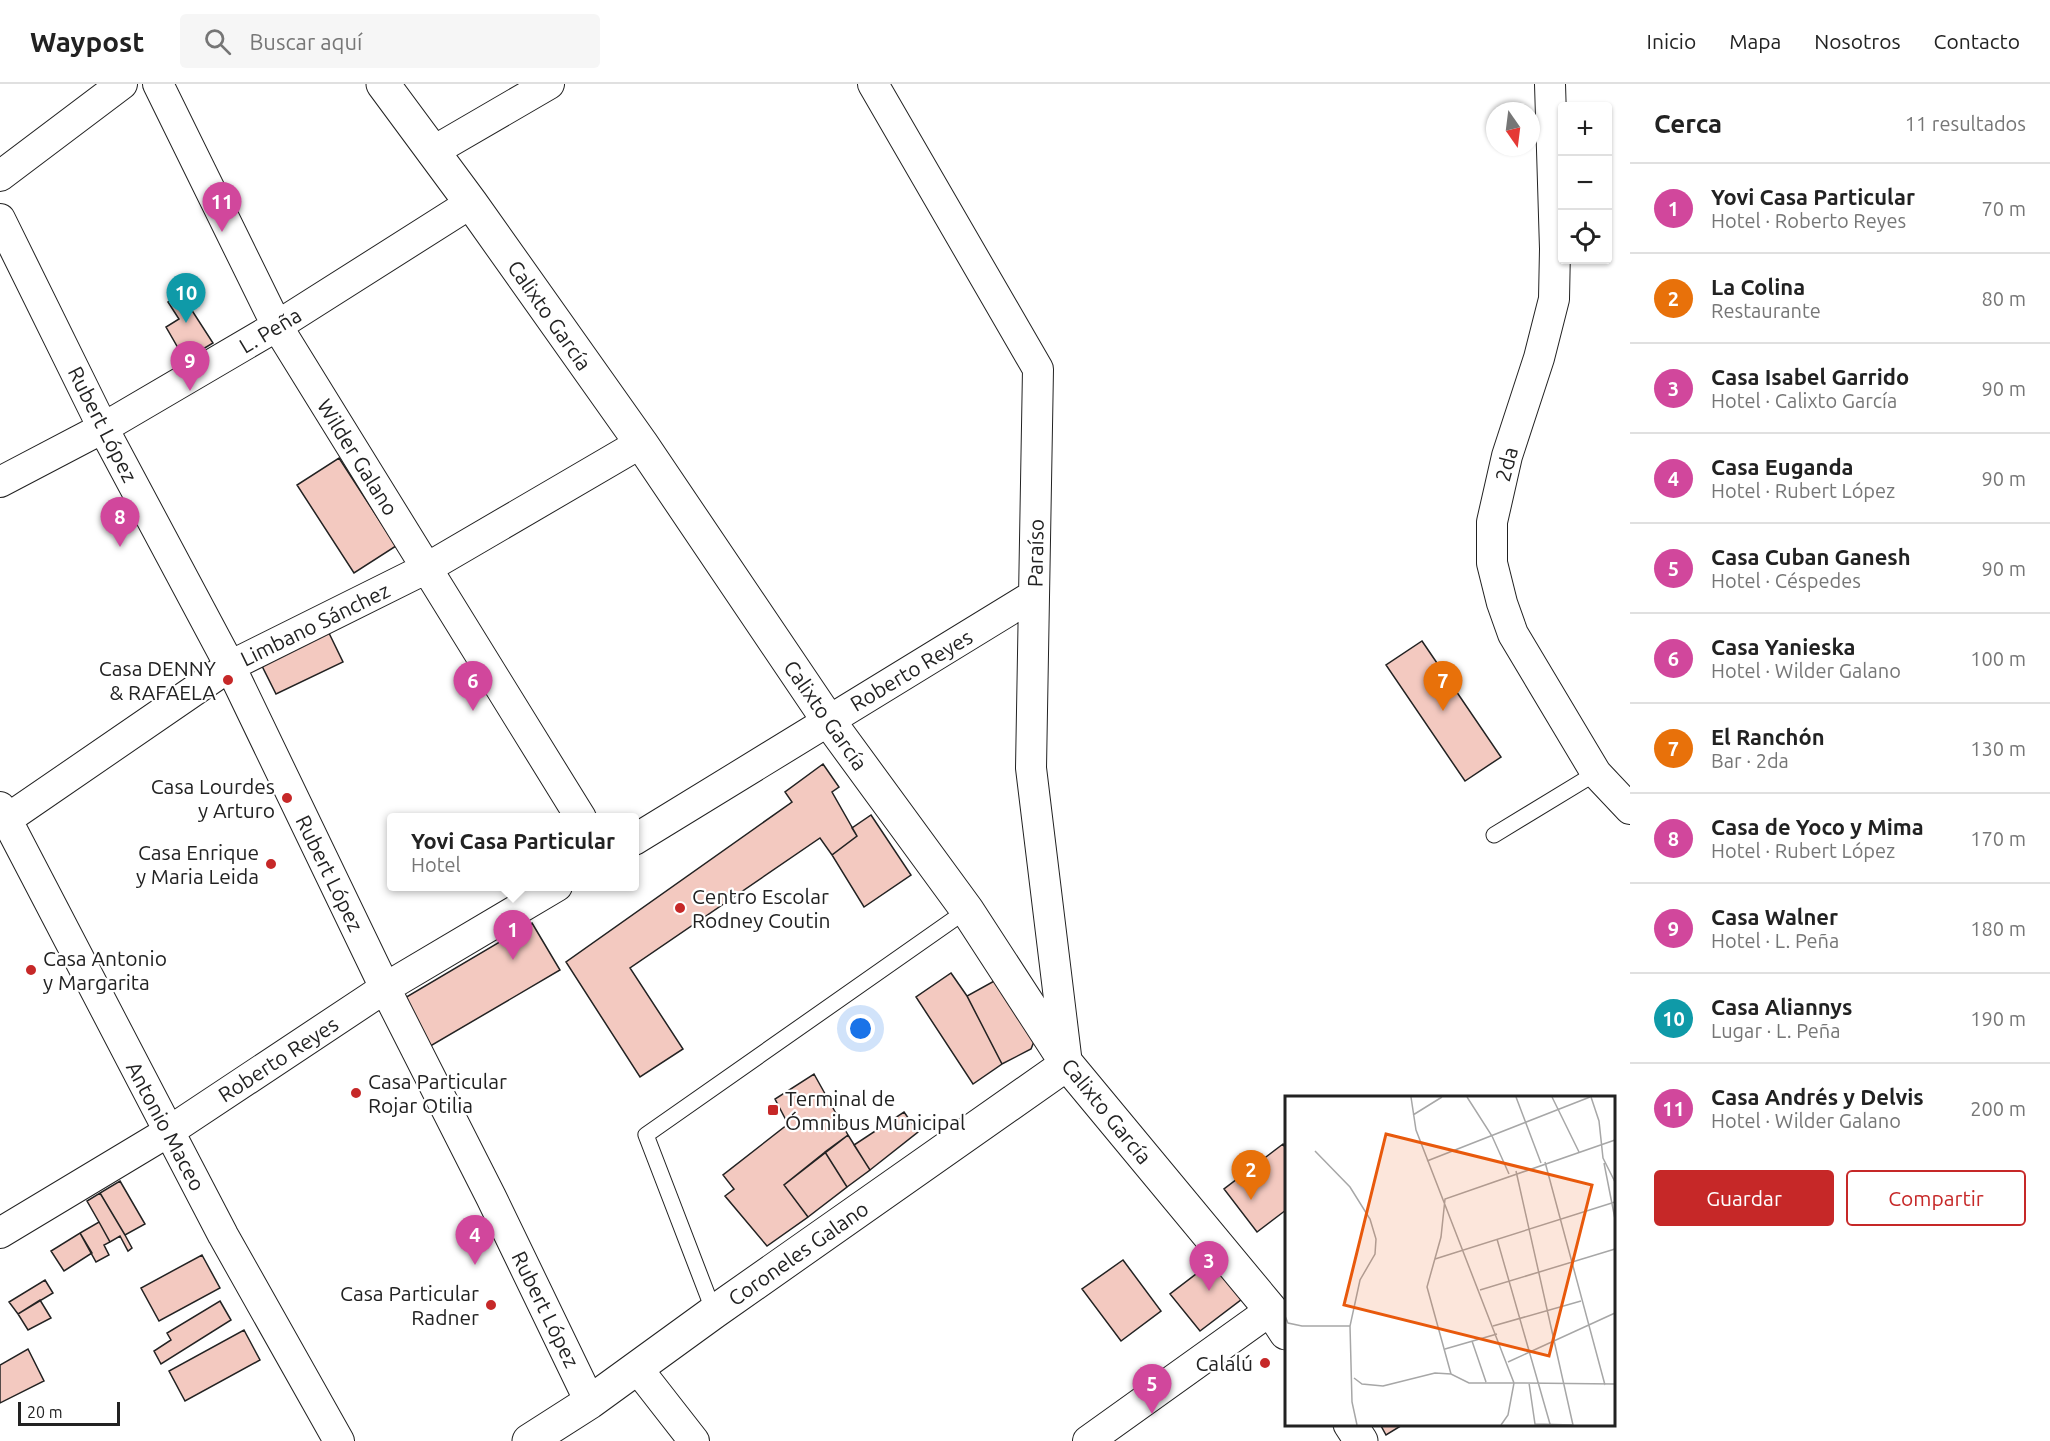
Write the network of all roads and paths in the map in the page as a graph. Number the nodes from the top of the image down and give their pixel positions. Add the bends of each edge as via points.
1 (122, 84) edge
2 (158, 84) edge
3 (383, 84) edge
4 (549, 84) edge
5 (873, 84) edge
6 (1550, 84) edge
7 (432, 152) junction
8 (0, 176) edge
9 (471, 203) junction
10 (0, 219) edge
11 (277, 326) junction
12 (104, 428) junction
13 (641, 443) junction
14 (0, 482) edge
15 (427, 568) junction
16 (1034, 595) junction
17 (230, 666) junction
18 (828, 720) junction
19 (1596, 773) junction
20 (1630, 809) edge
21 (578, 813) edge
22 (2, 817) edge
23 (1494, 835) dead end
24 (639, 837) edge
25 (549, 891) edge
26 (967, 910) junction
27 (385, 988) junction
28 (1067, 1064) junction
29 (168, 1131) junction
30 (0, 1233) edge
31 (714, 1312) junction
32 (1279, 1322) edge
33 (637, 1368) junction
34 (590, 1402) junction
35 (1351, 1426) edge
36 (339, 1441) edge
37 (529, 1441) edge
38 (694, 1441) edge
39 (1088, 1441) edge
40 (1361, 1441) edge

1 - 8 street
2 - 11 street, Wilder Galano
3 - 7 main road, Calixto García
4 - 7 street
5 - 16 street, Paraíso via 1038,369
6 - 19 street, 2da via 1554,299 1507,456 1492,522 1492,563 1513,634
7 - 9 main road, Calixto García
9 - 11 street, L. Peña
9 - 13 main road, Calixto García
10 - 12 street, Rubert López
11 - 12 street, L. Peña
11 - 15 street, Wilder Galano
12 - 14 street, L. Peña
12 - 17 street, Rubert López
13 - 15 street, Limbano Sánchez
13 - 18 main road, Calixto García
15 - 17 street, Limbano Sánchez
15 - 21 street, Wilder Galano
16 - 18 street, Roberto Reyes
16 - 28 street, Paraíso via 1031,768
17 - 22 street, Limbano Sánchez
17 - 27 street, Rubert López
18 - 24 street, Roberto Reyes
18 - 26 main road, Calixto García
19 - 20 street, 2da
19 - 23 lane
22 - 29 street, Antonio Maceo
25 - 27 street, Roberto Reyes
26 - 28 main road, Calixto García
26 - 31 lane via 646,1136
27 - 29 street, Roberto Reyes
27 - 34 street, Rubert López
28 - 31 main road, Coroneles Galano
28 - 32 main road, Calixto García
29 - 30 street, Roberto Reyes
29 - 36 street, Antonio Maceo
31 - 33 main road, Coroneles Galano
32 - 39 street
33 - 34 main road, Coroneles Galano
33 - 38 street
34 - 37 main road, Coroneles Galano
35 - 40 main road

